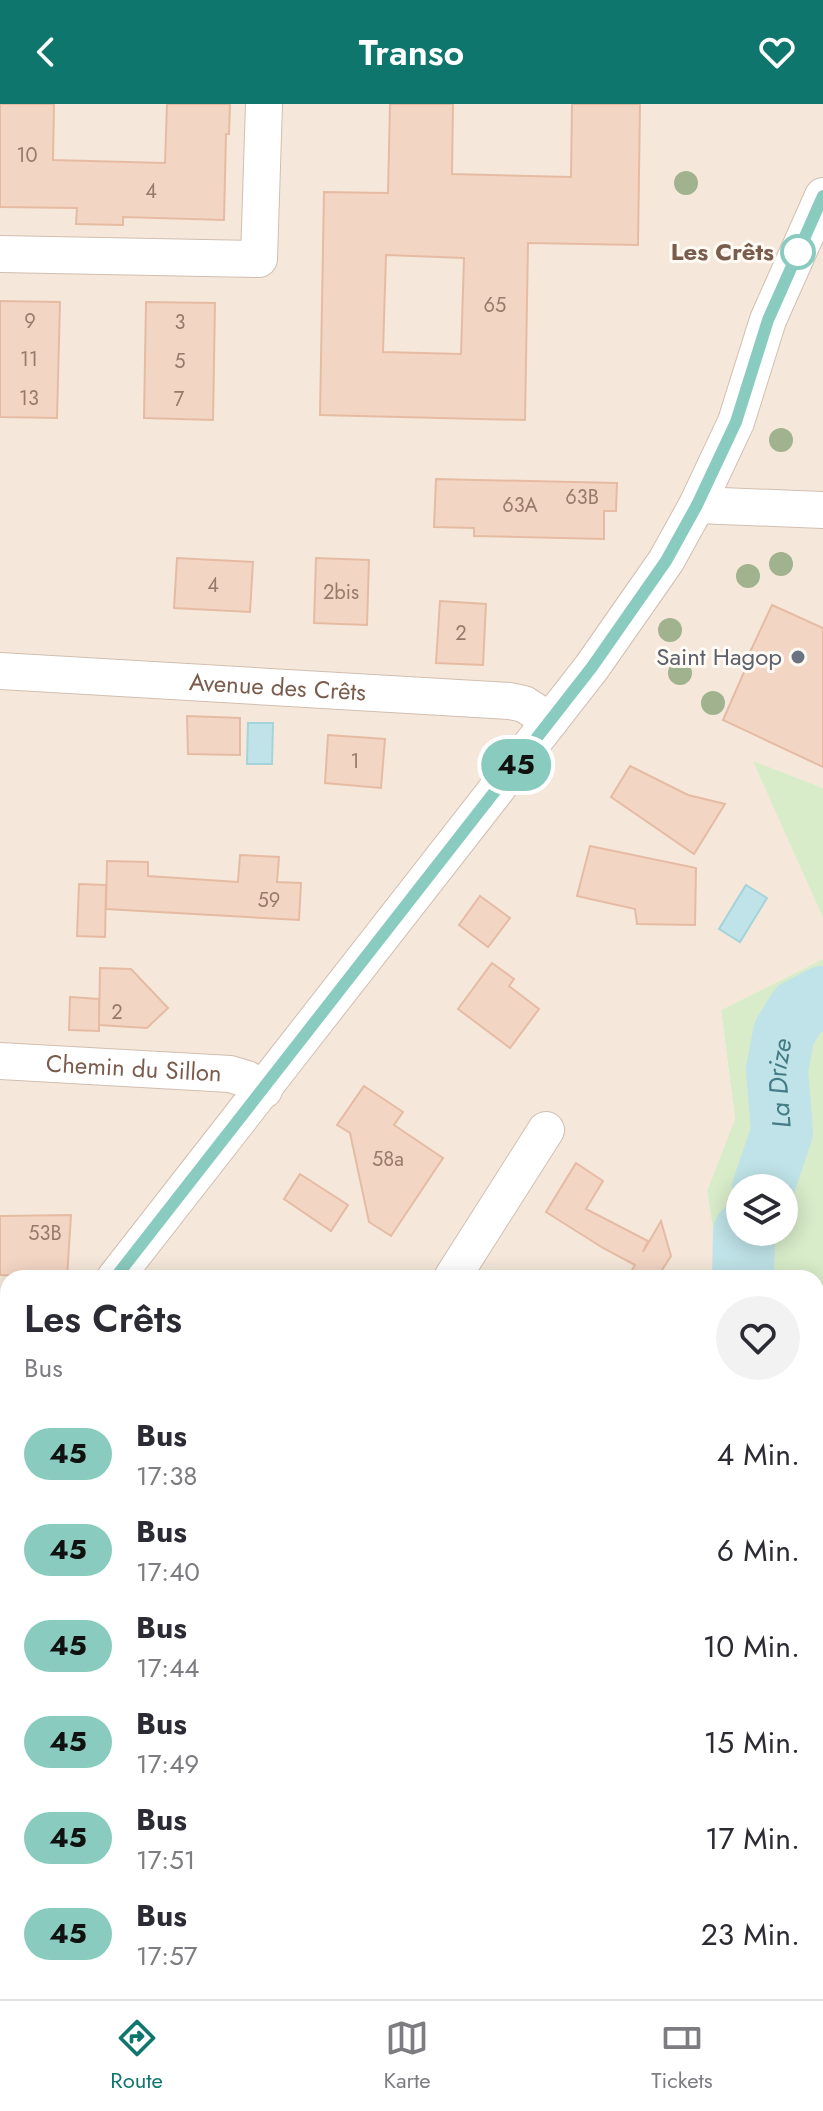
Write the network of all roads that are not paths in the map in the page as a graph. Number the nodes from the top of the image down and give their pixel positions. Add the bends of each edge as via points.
1 (264, 104) edge
2 (823, 196) edge
3 (0, 254) edge
4 (697, 505) junction
5 (823, 510) edge
6 (0, 671) edge
7 (550, 721) junction
8 (0, 1061) edge
9 (264, 1090) junction
10 (546, 1130) dead end
11 (121, 1270) edge
12 (457, 1270) edge

1 - 3 street via 259,259
2 - 4 street via 768,320 736,422
4 - 5 street
4 - 7 street via 637,604
6 - 7 street, Avenue des Crêts via 510,701
7 - 9 street
8 - 9 street, Chemin du Sillon via 230,1074
9 - 11 street
10 - 12 street

